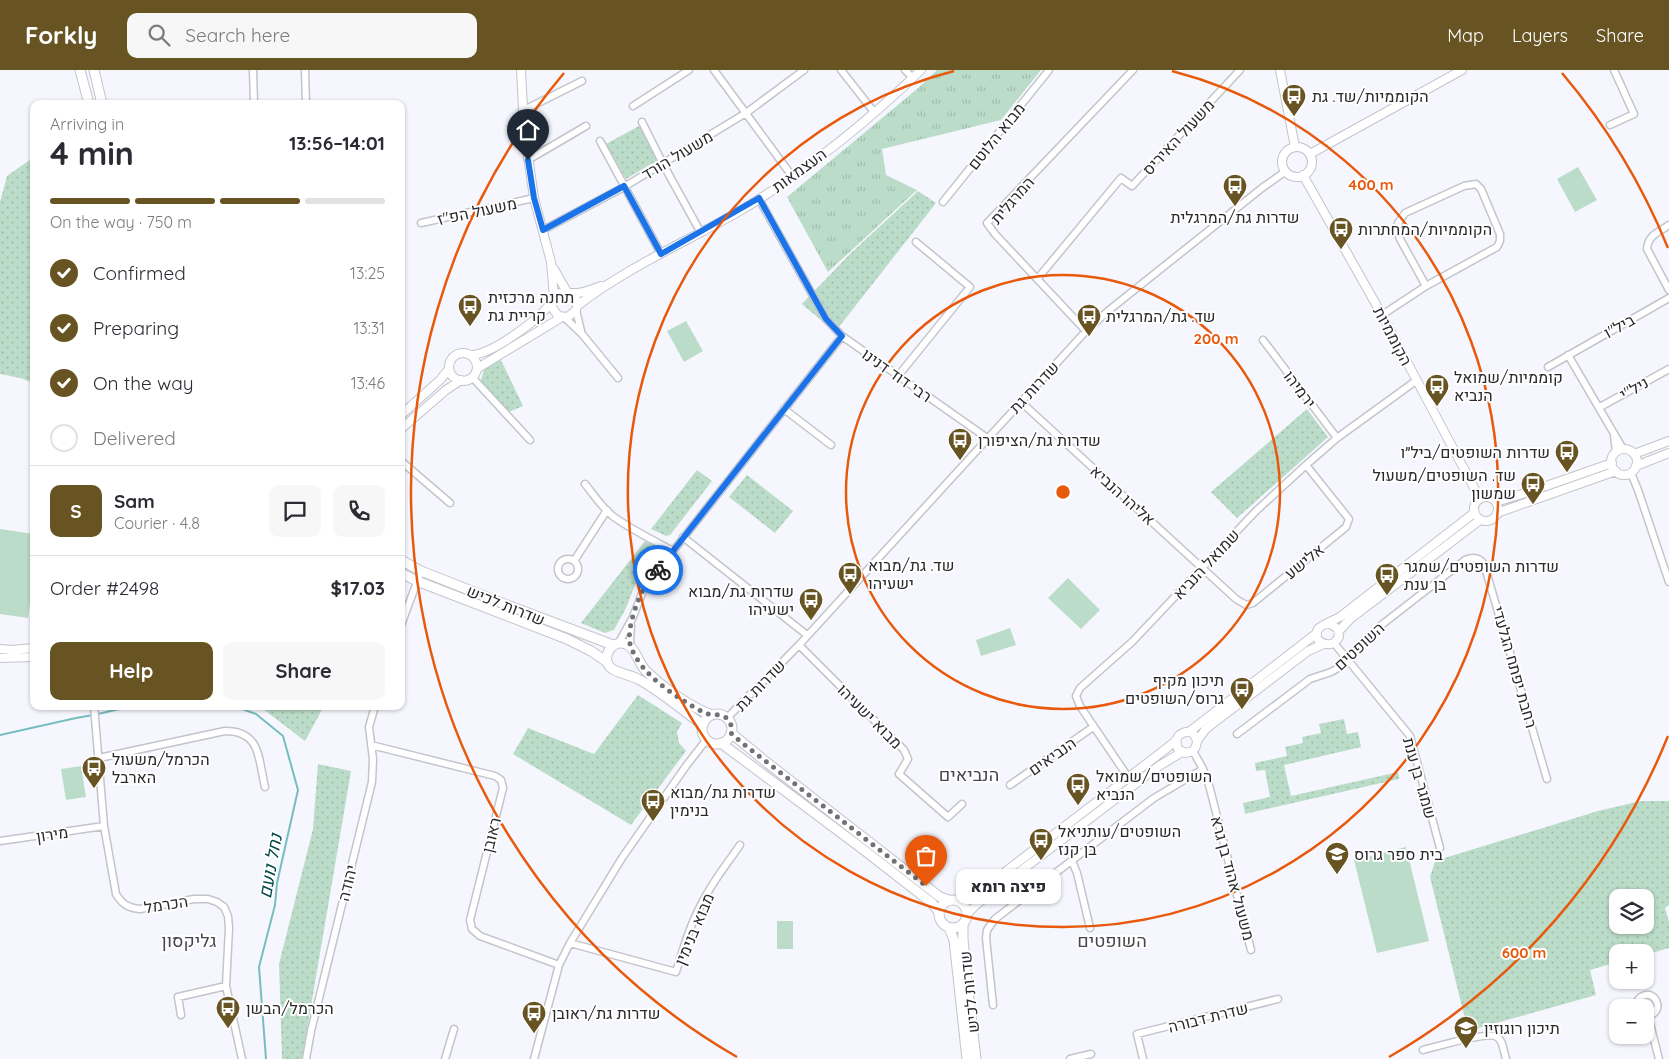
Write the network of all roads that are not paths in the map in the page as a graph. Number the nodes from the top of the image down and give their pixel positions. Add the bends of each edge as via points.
1 (80, 70) edge
2 (94, 70) edge
3 (253, 70) edge
4 (305, 70) edge
5 (521, 70) edge
6 (689, 70) edge
7 (714, 70) edge
8 (804, 70) edge
9 (841, 70) edge
10 (906, 70) edge
11 (921, 70) edge
12 (1049, 70) edge
13 (1134, 70) edge
14 (1240, 70) edge
15 (1462, 70) edge
16 (1614, 70) edge
17 (1282, 71) edge
18 (913, 78) junction
19 (582, 81) dead end
20 (88, 100) edge
21 (101, 100) edge
22 (254, 100) edge
23 (306, 100) edge
24 (632, 106) dead end
25 (522, 111) junction
26 (874, 112) junction
27 (746, 113) junction
28 (642, 122) dead end
29 (586, 126) dead end
30 (1610, 126) dead end
31 (600, 142) dead end
32 (1295, 147) junction
33 (1310, 154) junction
34 (528, 160) junction
35 (663, 164) junction
36 (1286, 172) junction
37 (1303, 175) junction
38 (792, 176) junction
39 (624, 186) junction
40 (534, 198) junction
41 (759, 198) junction
42 (943, 202) dead end
43 (421, 223) dead end
44 (1669, 225) edge
45 (543, 230) junction
46 (701, 233) junction
47 (916, 242) dead end
48 (661, 254) junction
49 (551, 262) junction
50 (1038, 278) junction
51 (612, 281) junction
52 (1426, 286) junction
53 (1669, 290) edge
54 (569, 292) junction
55 (1669, 298) edge
56 (553, 300) junction
57 (577, 308) junction
58 (1382, 315) junction
59 (563, 317) junction
60 (1086, 330) junction
61 (582, 334) junction
62 (842, 336) junction
63 (1262, 340) dead end
64 (1568, 354) junction
65 (472, 355) junction
66 (1548, 366) dead end
67 (478, 368) junction
68 (1669, 369) edge
69 (448, 370) junction
70 (898, 376) junction
71 (472, 378) junction
72 (618, 378) dead end
73 (461, 380) junction
74 (1417, 380) junction
75 (1021, 402) junction
76 (1600, 408) junction
77 (784, 409) junction
78 (405, 411) edge
79 (405, 426) edge
80 (987, 438) junction
81 (1338, 438) junction
82 (530, 440) dead end
83 (1669, 442) edge
84 (831, 445) dead end
85 (1620, 451) junction
86 (1669, 453) edge
87 (1634, 454) junction
88 (1612, 462) junction
89 (405, 464) edge
90 (1306, 465) junction
91 (1636, 466) junction
92 (1616, 471) junction
93 (1630, 473) junction
94 (585, 484) dead end
95 (1480, 499) junction
96 (1496, 502) junction
97 (450, 503) dead end
98 (607, 510) junction
99 (1474, 512) junction
100 (1497, 513) junction
101 (1480, 520) junction
102 (683, 537) junction
103 (673, 551) junction
104 (1478, 558) joint
105 (574, 561) dead end
106 (405, 562) edge
107 (1203, 567) junction
108 (421, 571) junction
109 (405, 575) edge
110 (417, 581) junction
111 (1669, 582) edge
112 (405, 614) edge
113 (633, 617) junction
114 (1329, 624) junction
115 (1339, 631) junction
116 (1317, 633) junction
117 (807, 636) junction
118 (615, 644) junction
119 (1324, 644) junction
120 (1334, 644) junction
121 (798, 645) junction
122 (30, 648) edge
123 (0, 649) edge
124 (633, 651) junction
125 (30, 657) edge
126 (0, 658) edge
127 (1348, 659) junction
128 (607, 662) junction
129 (622, 672) junction
130 (94, 710) edge
131 (375, 710) edge
132 (712, 715) junction
133 (727, 718) junction
134 (703, 725) junction
135 (1093, 727) junction
136 (1189, 732) junction
137 (731, 733) junction
138 (1237, 734) dead end
139 (707, 740) junction
140 (1176, 740) junction
141 (1197, 741) junction
142 (721, 743) junction
143 (371, 745) junction
144 (1193, 751) junction
145 (1182, 752) junction
146 (99, 758) junction
147 (1203, 769) junction
148 (1128, 777) junction
149 (1547, 779) dead end
150 (1010, 785) dead end
151 (265, 787) dead end
152 (962, 804) dead end
153 (104, 826) junction
154 (0, 841) edge
155 (740, 845) dead end
156 (1440, 848) dead end
157 (1072, 861) junction
158 (949, 900) junction
159 (960, 901) junction
160 (939, 912) junction
161 (968, 913) junction
162 (963, 925) junction
163 (949, 928) junction
164 (1090, 928) dead end
165 (570, 943) junction
166 (1251, 950) dead end
167 (559, 965) junction
168 (226, 986) junction
169 (1278, 999) dead end
170 (1639, 999) edge
171 (993, 1005) dead end
172 (1654, 1013) edge
173 (182, 1015) dead end
174 (454, 1029) dead end
175 (1654, 1041) edge
176 (1423, 1050) dead end
177 (1091, 1054) dead end
178 (242, 1059) edge
179 (306, 1059) edge
180 (445, 1059) edge
181 (534, 1059) edge
182 (967, 1059) edge
183 (976, 1059) edge
184 (1070, 1059) edge
185 (1142, 1059) edge
186 (1506, 1059) edge
187 (1659, 1059) edge

1 - 20 main road
2 - 21 main road
3 - 22 street
4 - 23 street
5 - 25 street
6 - 24 street
7 - 27 street
8 - 27 street, משעול הורד
9 - 26 street
10 - 18 street
11 - 18 street, העצמאות
12 - 42 street, מבוא הלוטם
13 - 50 street, המרגלית via 987,223
14 - 50 street, משעול האיריס via 1132,186 1121,178
15 - 33 street
16 - 30 street via 1634,114
17 - 32 street
18 - 26 street, העצמאות
19 - 25 street
25 - 34 street
26 - 38 street, העצמאות
27 - 35 street, משעול הורד
27 - 38 street
28 - 35 street
29 - 34 street
31 - 39 street
32 - 33 street
32 - 36 street via 1284,156
33 - 37 street via 1312,166
34 - 40 street
35 - 39 street, משעול הורד
35 - 46 street
36 - 37 street via 1294,176
36 - 60 street, שדרות גת
37 - 58 street, הקוממיות
38 - 41 street, העצמאות
39 - 45 street, משעול הורד
39 - 48 street
40 - 43 street, משעול הפ"ז
40 - 45 street
41 - 46 street, העצמאות
41 - 62 street, רבי דוד דנינו via 826,319
44 - 53 street via 1650,237 1647,249
45 - 49 street
46 - 48 street, העצמאות
47 - 70 street via 970,286
48 - 51 street, העצמאות
49 - 54 street via 559,281
49 - 56 street
50 - 60 street, המרגלית
51 - 54 street, העצמאות via 586,291
51 - 57 street, העצמאות
52 - 52 street via 1497,247 1500,241 1500,234 1476,184 1464,186 1406,213 1398,223 1400,239
52 - 58 street
54 - 56 street via 560,292
54 - 57 street via 576,299
55 - 64 street, ביל"ו
56 - 59 street via 555,314
56 - 65 street via 540,316 509,338 483,353
57 - 59 street via 572,315
57 - 61 street
58 - 74 street, הקוממיות
59 - 61 street
59 - 67 street
60 - 75 street, שדרות גת
61 - 72 street
62 - 70 street, רבי דוד דנינו
62 - 77 street
63 - 81 street, ירמיהו
64 - 66 street, ביל"ו
64 - 76 street
65 - 67 street
65 - 69 street via 454,356
67 - 71 street
68 - 76 street, ניל"י
69 - 73 street
69 - 78 street
70 - 80 street, רבי דוד דנינו
71 - 73 street
71 - 82 street
73 - 79 street
74 - 81 street, שמואל הנביא
74 - 95 street, הקוממיות
75 - 80 street, שדרות גת
75 - 107 street, אליהו הנביא
76 - 85 street
77 - 84 street
77 - 102 street
80 - 117 street, שדרות גת
81 - 90 street, שמואל הנביא
83 - 87 street
85 - 87 street
85 - 88 street
86 - 91 street
87 - 91 street
88 - 92 street
88 - 96 street
89 - 97 street
90 - 107 street, שמואל הנביא via 1256,510
90 - 107 street, אלישע via 1349,519 1346,527 1253,603 1246,605
91 - 93 street
92 - 93 street
92 - 100 street
93 - 111 street
94 - 98 street
95 - 96 street via 1490,498
95 - 99 street via 1474,506
96 - 100 street
98 - 103 street via 629,527
98 - 105 street
99 - 101 street
99 - 114 street, השופטים
100 - 101 street via 1492,520
101 - 115 street, השופטים via 1350,619
102 - 103 street
102 - 117 street
103 - 113 street via 644,588
104 - 127 street, השופטים via 1465,560 1405,606 1375,630
104 - 149 street, רחבת יפתח הגלעדי via 1484,564
106 - 108 main road, שדרות לכיש
107 - 135 street, שמואל הנביא via 1132,642 1080,688 1076,696
108 - 110 street
108 - 118 main road, שדרות לכיש
109 - 110 main road, שדרות לכיש
110 - 112 street
110 - 128 main road, שדרות לכיש via 567,639
113 - 118 street
113 - 124 street via 630,631
114 - 115 street
114 - 116 street via 1323,625
115 - 120 street
116 - 119 street via 1318,640
116 - 136 street
117 - 121 street, שדרות גת
118 - 124 main road via 622,643
118 - 128 main road via 607,653
119 - 120 street
119 - 141 street, השופטים via 1308,651 1216,721
120 - 127 street, שמגר בן ענת
121 - 133 street, שדרות גת
121 - 152 street, מבוא ישעיהו via 904,750 908,759 899,774 948,817
122 - 123 street
124 - 129 main road via 635,660
124 - 132 main road via 655,679
125 - 126 street
127 - 138 street, השופטים via 1331,672 1310,679
127 - 156 street, שמגר בן ענת via 1410,736
128 - 129 main road via 613,670
129 - 134 main road via 648,685
130 - 146 street, הכרמל
131 - 143 street, יהודה via 369,727
132 - 133 main road
132 - 134 main road
133 - 137 main road
134 - 139 main road
135 - 148 street, שמואל הנביא
135 - 150 street, הנביאים
136 - 140 street
136 - 141 street
137 - 142 main road
137 - 158 main road via 940,897
139 - 142 main road
139 - 165 street via 622,858
140 - 145 street
140 - 148 street
141 - 144 street
142 - 160 main road via 867,852
143 - 167 street, ראובן via 495,776 500,780 502,788 470,920 472,929 480,936
143 - 179 street, יהודה via 372,782
144 - 145 street
144 - 147 street, משעול אהוד בן גרא
145 - 161 street via 1159,766
146 - 151 street via 234,731 250,737 255,746
146 - 153 street, הכרמל
147 - 157 street via 1154,798
147 - 166 street, משעול אהוד בן גרא
148 - 159 street via 975,895
153 - 154 street, מירון
153 - 168 street, הכרמל via 113,884 116,894 126,906 140,909 208,899 224,907 229,928
155 - 165 street, מבוא בנימין via 702,904 676,972
157 - 164 street
157 - 171 street via 988,926 986,938
158 - 159 main road
158 - 160 main road
159 - 161 main road
160 - 163 main road via 940,920
161 - 162 main road
162 - 163 main road
162 - 183 main road, שדרות לכיש
163 - 182 main road, שדרות לכיש via 954,940
165 - 167 street
167 - 181 street
168 - 173 street via 178,997
168 - 178 street, הכרמל
169 - 185 street, שדרת דבורה via 1137,1034
170 - 172 street via 1649,995 1654,997 1657,1008
174 - 180 street
175 - 187 street
176 - 186 street via 1494,1035 1500,1040
177 - 184 street

